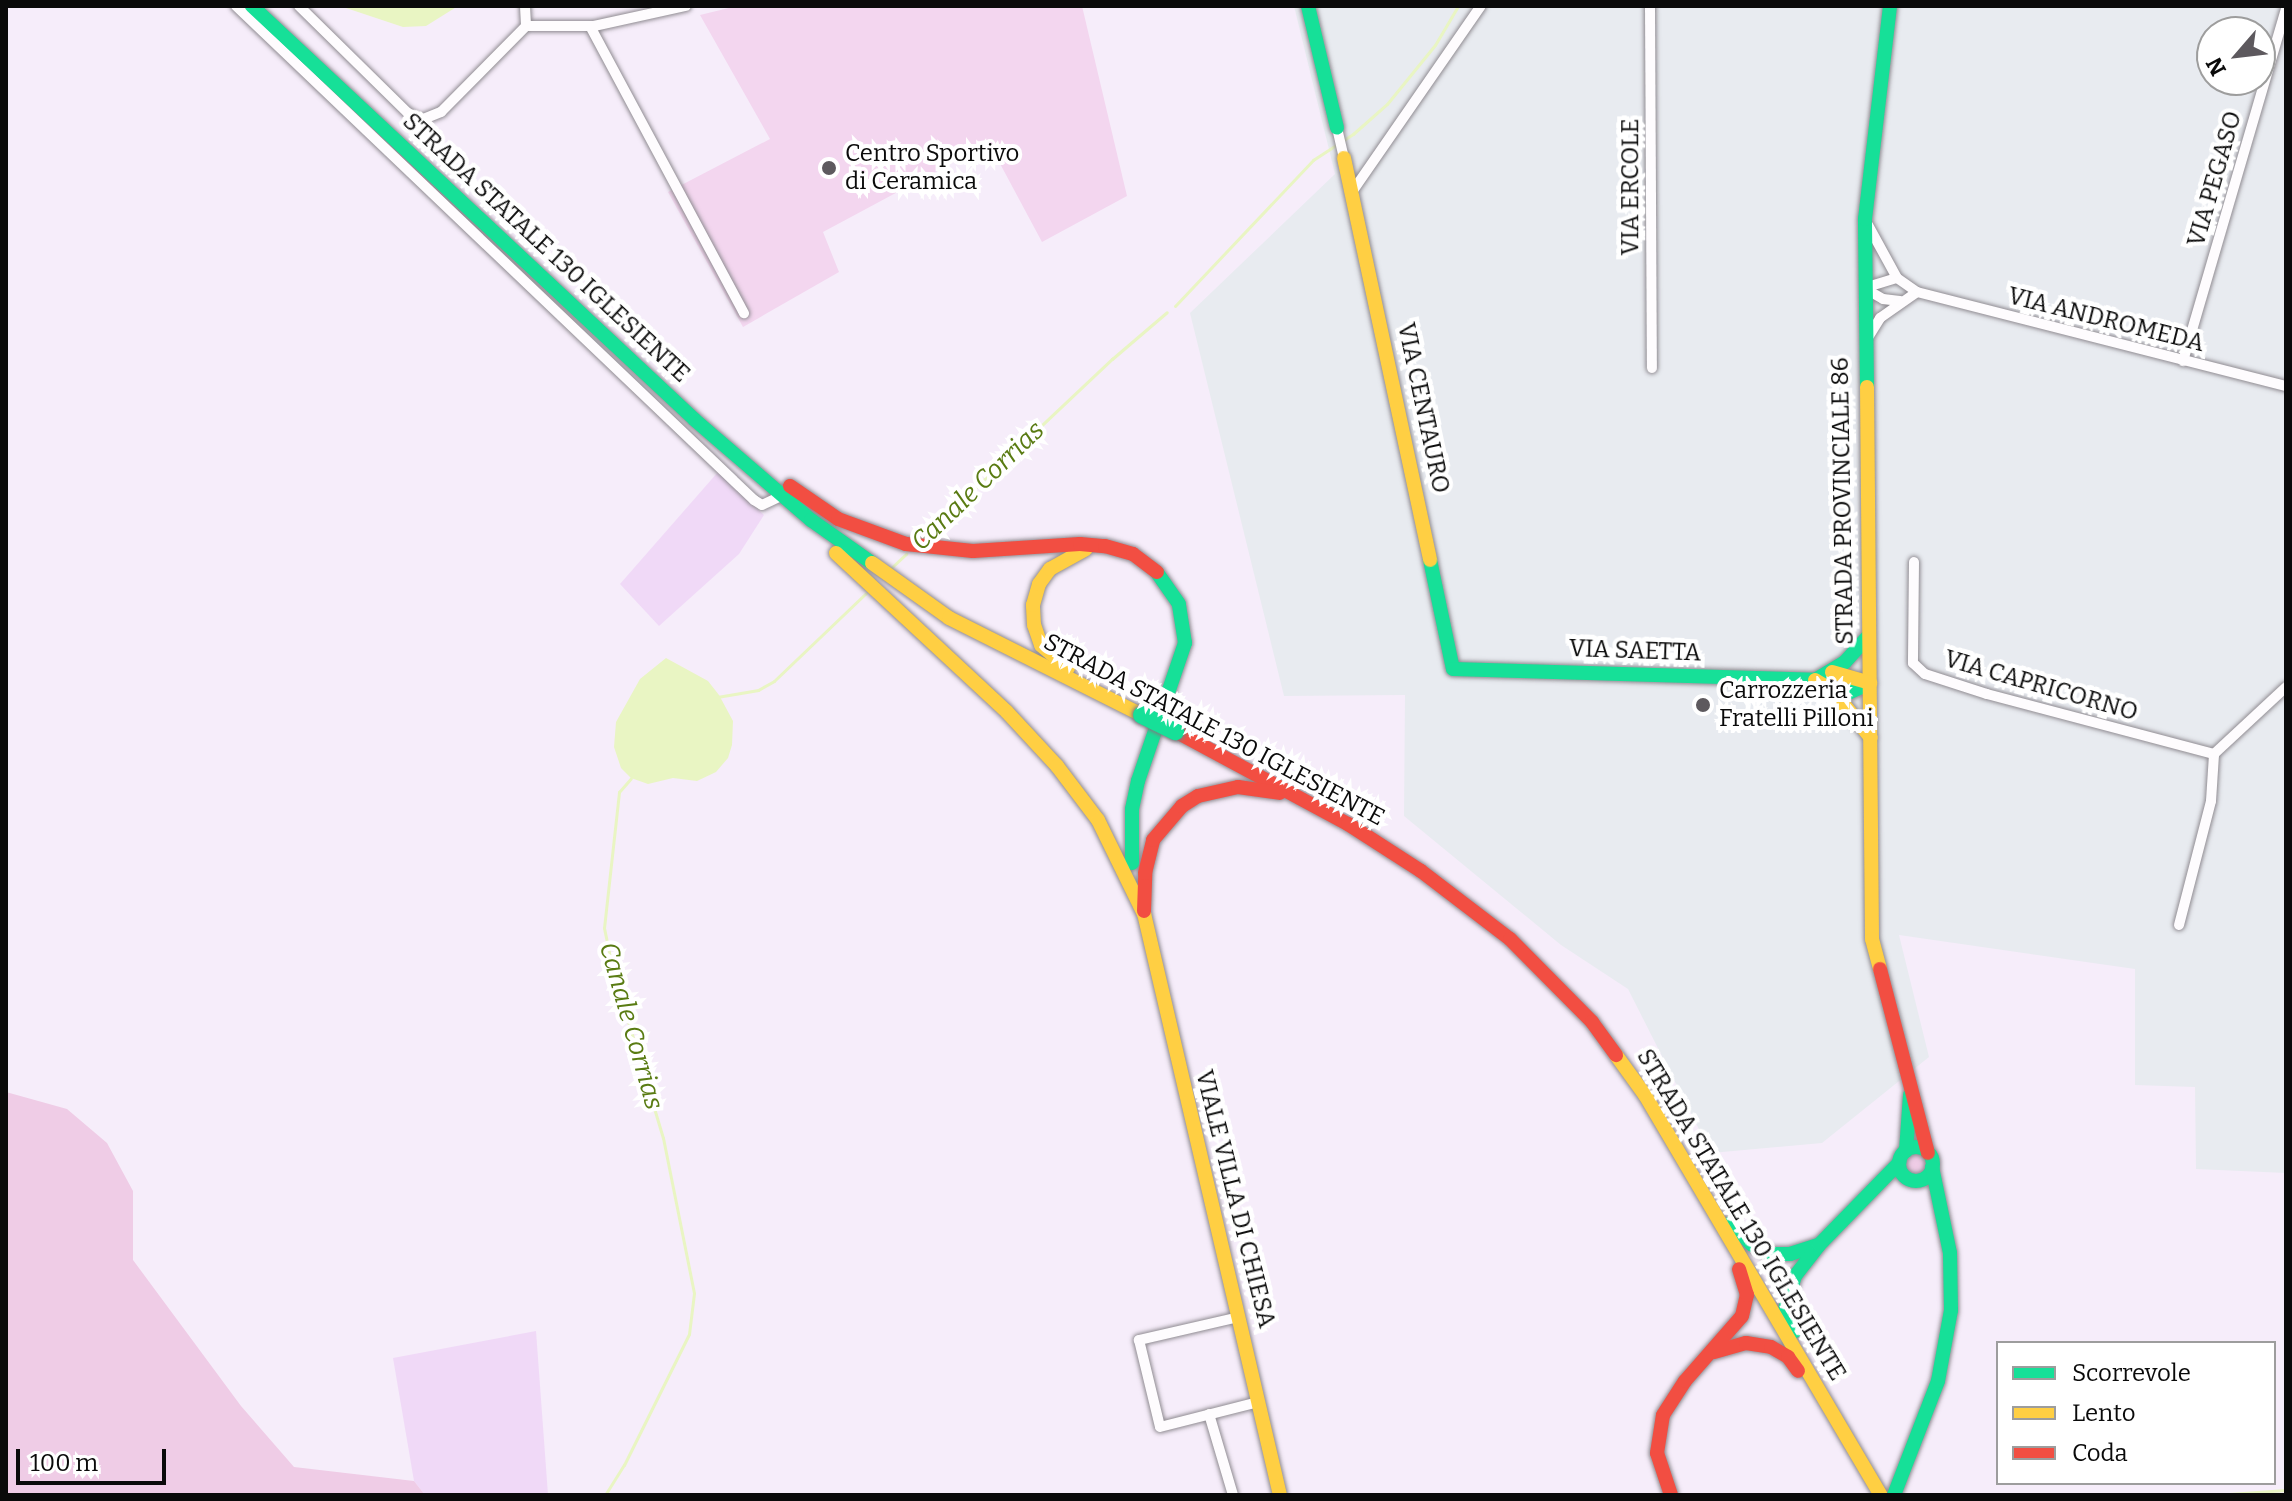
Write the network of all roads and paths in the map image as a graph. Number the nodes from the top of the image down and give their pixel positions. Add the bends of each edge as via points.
1 (236, 6) edge
2 (252, 6) edge
3 (270, 6) edge
4 (299, 6) edge
5 (525, 6) edge
6 (686, 6) edge
7 (1308, 6) edge
8 (1481, 6) edge
9 (1650, 6) edge
10 (1890, 6) edge
11 (2286, 9) edge
12 (526, 26) junction
13 (590, 26) junction
14 (1337, 128) joint
15 (1344, 158) joint
16 (1352, 192) junction
17 (1865, 219) junction
18 (1897, 278) junction
19 (1864, 288) junction
20 (1917, 292) junction
21 (1900, 301) junction
22 (744, 313) dead end
23 (1865, 344) junction
24 (2183, 361) junction
25 (1652, 368) dead end
26 (2286, 386) edge
27 (695, 420) junction
28 (733, 441) junction
29 (777, 498) junction
30 (811, 520) junction
31 (1091, 545) junction
32 (1914, 562) dead end
33 (873, 577) junction
34 (1869, 635) junction
35 (1453, 669) joint
36 (1826, 681) junction
37 (1870, 683) junction
38 (2286, 687) edge
39 (1140, 714) junction
40 (1871, 738) junction
41 (2214, 754) junction
42 (1270, 786) junction
43 (1144, 914) junction
44 (2179, 925) dead end
45 (1910, 1087) junction
46 (1681, 1156) junction
47 (1930, 1160) junction
48 (1907, 1168) junction
49 (1941, 1211) junction
50 (1819, 1245) junction
51 (1239, 1317) junction
52 (1714, 1352) junction
53 (1258, 1402) junction
54 (1209, 1414) junction
55 (1842, 1428) junction
56 (1878, 1490) edge
57 (1233, 1495) edge
58 (1280, 1495) edge
59 (1671, 1495) edge
60 (1894, 1495) edge

1 - 29 street via 754,500 762,505
2 - 27 main road, STRADA STATALE 130 IGLESIENTE
3 - 28 main road, STRADA STATALE 130 IGLESIENTE
4 - 12 street via 421,120 441,112
5 - 12 street
6 - 13 street
7 - 14 main road
8 - 16 street
9 - 25 street, VIA ERCOLE
10 - 17 main road, STRADA PROVINCIALE 86
11 - 24 street, VIA PEGASO
12 - 13 street
13 - 22 street
14 - 15 street
15 - 16 main road, VIA CENTAURO
16 - 35 main road, VIA CENTAURO
17 - 18 street, VIA ANDROMEDA
17 - 19 main road, STRADA PROVINCIALE 86
18 - 19 street
18 - 20 street, VIA ANDROMEDA
19 - 21 street
19 - 23 main road, STRADA PROVINCIALE 86
20 - 21 street
20 - 24 street, VIA ANDROMEDA
21 - 23 street via 1880,318
23 - 34 main road, STRADA PROVINCIALE 86
24 - 26 street, VIA ANDROMEDA
27 - 29 main road
27 - 30 main road, STRADA STATALE 130 IGLESIENTE
28 - 30 main road, STRADA STATALE 130 IGLESIENTE
28 - 31 main road via 838,519 906,544 973,551
29 - 33 main road
30 - 33 main road, STRADA STATALE 130 IGLESIENTE
31 - 39 main road via 1059,561 1039,584 1033,605 1036,636 1054,659 1114,691
31 - 43 main road via 1149,563 1172,589 1184,622 1179,665 1132,809 1132,863
32 - 41 street, VIA CAPRICORNO via 1913,663 1925,674
33 - 39 main road, STRADA STATALE 130 IGLESIENTE
33 - 43 main road via 889,603 1057,766 1098,820
34 - 36 main road
34 - 37 main road, STRADA PROVINCIALE 86
35 - 36 main road, VIA SAETTA
36 - 37 main road, VIA SAETTA via 1850,692
36 - 40 main road
37 - 40 main road, STRADA PROVINCIALE 86
38 - 41 street
39 - 42 main road, STRADA STATALE 130 IGLESIENTE, bridge
40 - 45 main road, STRADA PROVINCIALE 86 via 1872,939
41 - 44 street via 2211,801
42 - 43 main road via 1228,788 1182,806 1153,840
42 - 46 main road, STRADA STATALE 130 IGLESIENTE via 1421,871 1510,939 1592,1022
43 - 51 main road, VIALE VILLA DI CHIESA
45 - 47 main road, STRADA PROVINCIALE 86
45 - 48 main road, STRADA PROVINCIALE 86
46 - 50 main road via 1751,1244 1780,1256
46 - 52 main road via 1698,1199 1746,1284 1742,1316
46 - 55 main road, STRADA STATALE 130 IGLESIENTE
47 - 48 main road via 1927,1177
47 - 48 main road via 1915,1148
47 - 49 main road, STRADA PROVINCIALE 86
48 - 49 main road, STRADA PROVINCIALE 86
48 - 50 main road via 1874,1190
49 - 60 main road, STRADA PROVINCIALE 86 via 1950,1253 1946,1345 1938,1381
50 - 55 main road via 1790,1284 1786,1307
51 - 53 main road, VIALE VILLA DI CHIESA
51 - 54 street via 1139,1340 1160,1427
52 - 55 main road via 1746,1343 1779,1351
52 - 59 main road via 1685,1381 1663,1415 1657,1453
53 - 54 street
53 - 58 main road, VIALE VILLA DI CHIESA
54 - 57 street
55 - 56 main road, STRADA STATALE 130 IGLESIENTE

